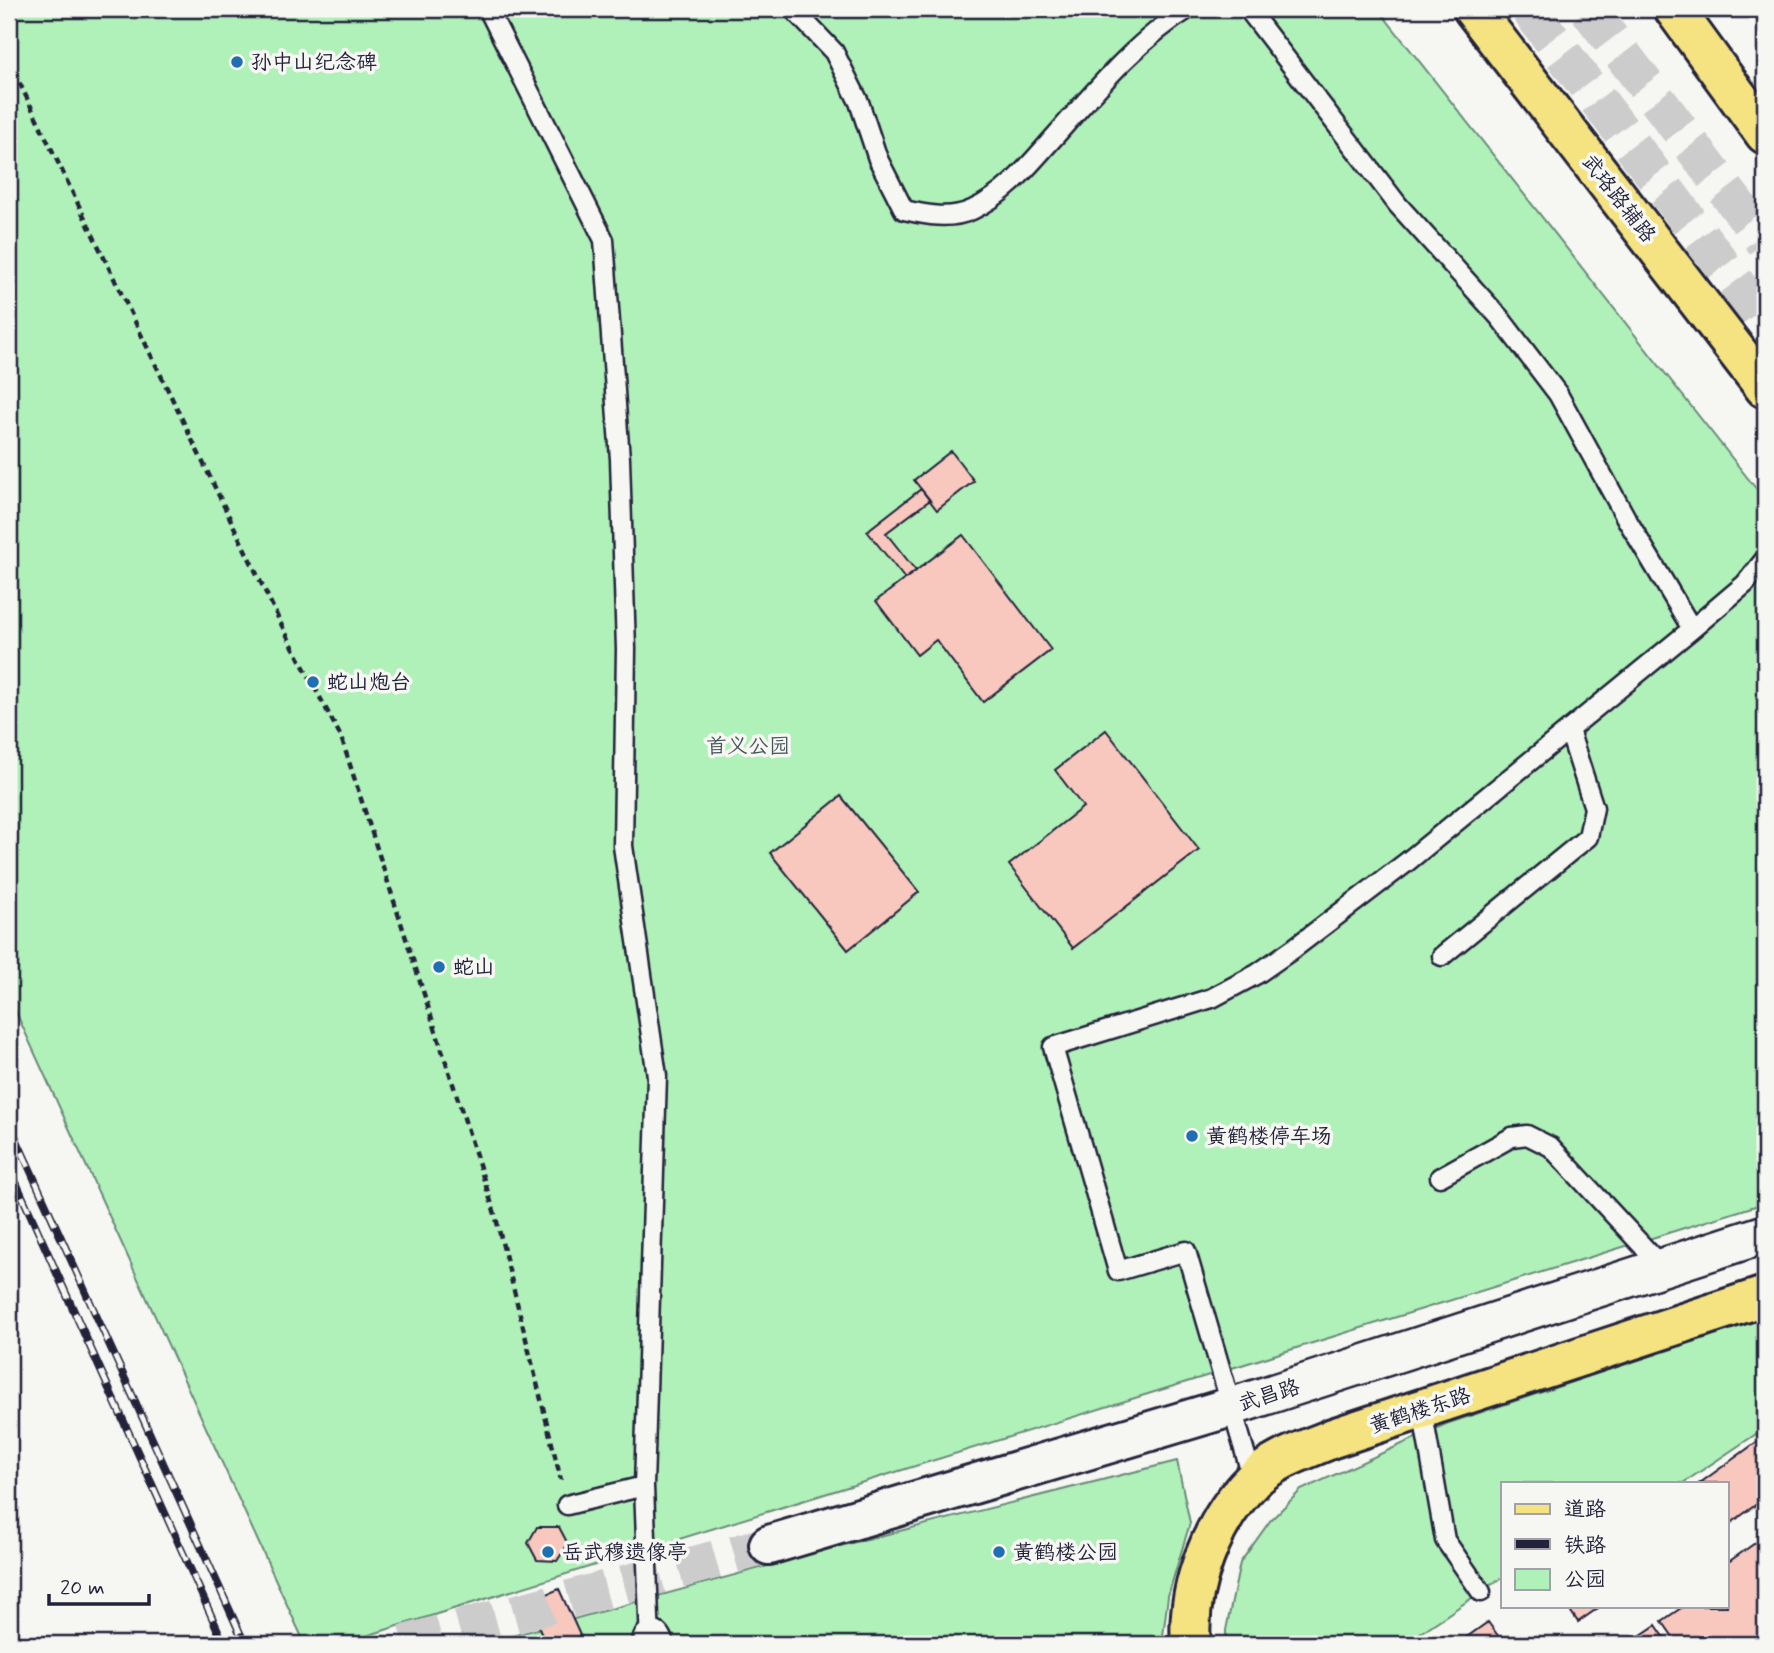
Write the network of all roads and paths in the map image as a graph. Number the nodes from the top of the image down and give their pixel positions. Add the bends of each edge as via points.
1 (488, 9) edge
2 (793, 9) edge
3 (1188, 9) edge
4 (1248, 9) edge
5 (1472, 9) edge
6 (1674, 9) edge
7 (9, 61) edge
8 (1765, 134) edge
9 (1765, 388) edge
10 (1765, 559) edge
11 (1692, 629) junction
12 (1569, 730) junction
13 (1442, 956) dead end
14 (1440, 1177) dead end
15 (1765, 1234) edge
16 (1662, 1267) junction
17 (1765, 1296) edge
18 (1231, 1407) junction
19 (1422, 1409) junction
20 (1253, 1480) junction
21 (644, 1486) junction
22 (567, 1505) joint
23 (769, 1545) tunnel mouth
24 (1481, 1592) dead end
25 (652, 1643) edge
26 (1191, 1644) edge

1 - 21 lane via 604,240 620,459 626,649 623,846 657,1076
2 - 3 lane via 834,52 904,210 935,217 970,211 1006,190 1102,83
4 - 11 lane via 1398,205 1500,318 1558,394
5 - 9 main road, 武珞路辅路
6 - 8 main road
7 - 22 path via 281,624 341,737 495,1214
10 - 11 lane via 1745,584
11 - 12 lane
12 - 13 lane via 1594,808 1588,838
12 - 18 lane via 1407,862 1257,974 1212,998 1053,1047 1118,1271 1186,1251
14 - 16 lane via 1512,1137 1527,1135 1551,1147
15 - 16 street, 武昌路
16 - 18 street, 武昌路
17 - 19 main road, 黄鹤楼东路
18 - 20 lane
18 - 23 street, 武昌路
19 - 20 main road, 黄鹤楼东路 via 1333,1438 1285,1459
19 - 24 lane via 1445,1540
20 - 26 main road, 黄鹤楼东路 via 1230,1508 1197,1580 1189,1621
21 - 22 lane
21 - 25 lane

